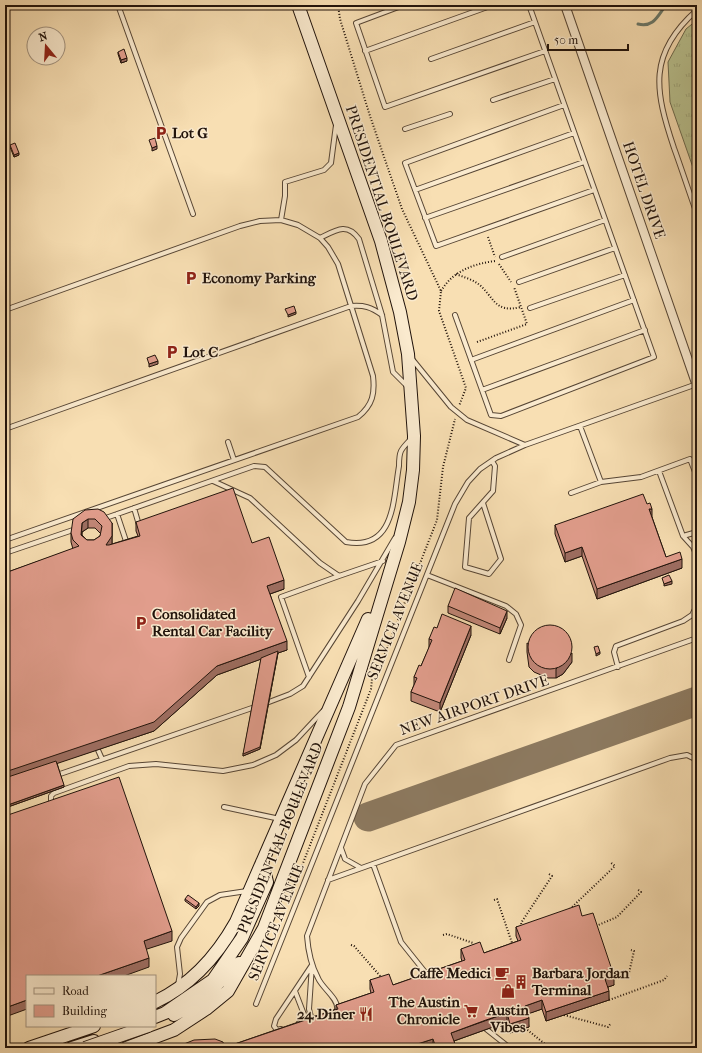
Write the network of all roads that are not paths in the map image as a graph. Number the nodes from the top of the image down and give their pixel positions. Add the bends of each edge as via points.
1 (118, 5) edge
2 (298, 5) edge
3 (306, 5) edge
4 (404, 5) edge
5 (493, 5) edge
6 (529, 5) edge
7 (565, 5) edge
8 (697, 10) edge
9 (535, 22) junction
10 (313, 46) junction
11 (366, 51) junction
12 (545, 52) junction
13 (431, 59) dead end
14 (554, 79) junction
15 (493, 100) dead end
16 (564, 105) junction
17 (450, 114) dead end
18 (338, 115) junction
19 (405, 129) dead end
20 (574, 133) junction
21 (584, 162) junction
22 (415, 190) junction
23 (594, 190) junction
24 (193, 214) dead end
25 (697, 214) edge
26 (426, 218) junction
27 (281, 220) junction
28 (605, 220) junction
29 (320, 238) junction
30 (615, 248) junction
31 (502, 257) dead end
32 (625, 274) junction
33 (518, 282) dead end
34 (634, 300) junction
35 (351, 306) junction
36 (530, 308) dead end
37 (5, 310) edge
38 (382, 315) junction
39 (455, 315) dead end
40 (645, 330) junction
41 (408, 354) junction
42 (471, 360) junction
43 (697, 384) edge
44 (412, 390) junction
45 (482, 390) junction
46 (580, 426) junction
47 (5, 429) edge
48 (414, 436) junction
49 (228, 442) dead end
50 (525, 445) junction
51 (234, 460) junction
52 (492, 461) junction
53 (659, 471) junction
54 (697, 477) edge
55 (213, 481) junction
56 (600, 482) junction
57 (236, 492) junction
58 (570, 493) dead end
59 (229, 494) edge
60 (483, 503) junction
61 (134, 508) junction
62 (117, 514) junction
63 (405, 518) junction
64 (100, 520) edge
65 (147, 522) edge
66 (73, 530) edge
67 (697, 532) edge
68 (683, 536) junction
69 (5, 540) edge
70 (129, 548) edge
71 (5, 553) edge
72 (697, 556) edge
73 (383, 560) junction
74 (427, 575) junction
75 (339, 576) junction
76 (386, 580) junction
77 (697, 605) edge
78 (697, 638) edge
79 (509, 660) dead end
80 (347, 666) junction
81 (618, 667) junction
82 (309, 677) junction
83 (269, 702) edge
84 (252, 708) edge
85 (98, 750) edge
86 (102, 760) junction
87 (697, 760) edge
88 (60, 774) edge
89 (224, 807) dead end
90 (51, 809) edge
91 (281, 819) junction
92 (340, 847) junction
93 (262, 862) junction
94 (373, 864) junction
95 (361, 868) junction
96 (328, 880) junction
97 (250, 890) junction
98 (250, 953) junction
99 (312, 965) junction
100 (432, 980) edge
101 (178, 988) junction
102 (295, 992) junction
103 (156, 1001) edge
104 (256, 1004) dead end
105 (332, 1015) edge
106 (156, 1017) edge
107 (321, 1018) edge
108 (156, 1023) edge
109 (292, 1025) edge
110 (91, 1027) edge
111 (130, 1027) edge
112 (145, 1027) edge
113 (287, 1027) edge
114 (486, 1029) edge
115 (29, 1048) edge
116 (72, 1048) edge
117 (85, 1048) edge
118 (126, 1048) edge
119 (510, 1048) edge

1 - 24 lane
2 - 10 main road, PRESIDENTIAL BOULEVARD
3 - 10 main road
4 - 11 lane via 356,23
5 - 11 lane
6 - 9 lane
7 - 43 street, HOTEL DRIVE
8 - 25 lane via 680,25 667,47 662,60 658,87 663,115
9 - 12 lane
9 - 13 lane
10 - 18 main road, PRESIDENTIAL BOULEVARD
11 - 12 lane via 385,108
12 - 14 lane
14 - 15 lane
14 - 16 lane
16 - 20 lane
16 - 22 lane via 405,163
17 - 19 lane
18 - 27 lane via 331,163 324,170 285,182 286,196
18 - 41 main road, PRESIDENTIAL BOULEVARD via 394,285
20 - 21 lane
20 - 22 lane
21 - 23 lane
21 - 26 lane
22 - 26 lane
23 - 26 lane via 436,246
23 - 28 lane
27 - 29 lane via 298,225
27 - 37 lane via 260,221 240,226
28 - 30 lane
28 - 31 lane
29 - 35 lane via 338,264
29 - 38 lane via 347,228 354,232 359,239
30 - 32 lane
30 - 33 lane
32 - 34 lane
32 - 36 lane
34 - 40 lane
34 - 42 lane
35 - 38 lane via 364,305
35 - 47 lane
35 - 51 lane via 373,376 374,390 370,406 358,417
38 - 44 lane via 393,372
39 - 42 lane
40 - 45 lane
40 - 45 lane via 654,357 501,416 491,415
41 - 44 main road, PRESIDENTIAL BOULEVARD
41 - 50 lane via 447,402 467,420
42 - 45 lane
43 - 46 lane, SERVICE AVENUE
44 - 48 main road, PRESIDENTIAL BOULEVARD
46 - 50 lane, SERVICE AVENUE
46 - 56 lane
48 - 55 lane via 401,450 391,517 383,533 374,540 358,544 346,542 265,468 254,466
48 - 63 main road, PRESIDENTIAL BOULEVARD via 413,470
49 - 51 lane
50 - 52 lane, SERVICE AVENUE
51 - 69 lane
52 - 60 lane via 495,466 493,491
52 - 74 lane, SERVICE AVENUE via 468,482 455,504
53 - 54 lane via 690,459
53 - 56 lane via 635,478
53 - 68 lane
55 - 57 lane
55 - 61 lane
56 - 58 lane
57 - 59 lane
57 - 75 lane via 250,498 320,563
60 - 60 lane via 501,559 489,574 465,567 469,518
61 - 62 lane
61 - 65 lane via 140,527
62 - 64 lane
62 - 70 lane
63 - 73 lane
63 - 76 main road, PRESIDENTIAL BOULEVARD via 400,542
66 - 71 lane
67 - 68 lane
68 - 72 lane via 694,547
73 - 75 lane
73 - 82 lane
74 - 79 lane via 506,606 516,614 520,625
74 - 104 lane, SERVICE AVENUE
75 - 82 lane via 280,597
76 - 80 main road, PRESIDENTIAL BOULEVARD
76 - 98 main road, PRESIDENTIAL BOULEVARD via 349,707 281,888
77 - 81 lane via 692,615 683,621 616,646 614,652
78 - 81 lane, NEW AIRPORT DRIVE
80 - 90 lane via 321,713 296,740 276,755 253,765 223,771 156,764 128,766 63,789 51,796
80 - 91 main road, PRESIDENTIAL BOULEVARD
81 - 92 lane, NEW AIRPORT DRIVE via 396,745 365,784
82 - 83 lane via 303,686
84 - 86 lane
85 - 86 lane
86 - 88 lane
87 - 94 lane via 687,755 670,758
89 - 91 lane
91 - 93 main road, PRESIDENTIAL BOULEVARD
92 - 95 lane via 345,858
92 - 96 lane, NEW AIRPORT DRIVE
93 - 97 main road, PRESIDENTIAL BOULEVARD
93 - 106 main road via 267,882 238,944 213,980
94 - 95 lane
94 - 100 lane via 401,942
95 - 96 lane
96 - 99 lane, NEW AIRPORT DRIVE via 307,936
97 - 101 main road, PRESIDENTIAL BOULEVARD via 223,946 204,967
97 - 101 lane via 220,895 207,902 180,938 177,947 180,974
98 - 108 main road via 201,1000 166,1020
98 - 118 main road, PRESIDENTIAL BOULEVARD via 228,991 206,1009 174,1030
99 - 102 lane
99 - 105 lane via 318,979 336,1002 338,1008
99 - 107 lane via 309,1009 311,1017 316,1020
101 - 103 main road, PRESIDENTIAL BOULEVARD
102 - 109 lane via 305,1017 303,1021
102 - 113 lane via 274,1026 277,1030
110 - 115 main road
111 - 116 main road
112 - 117 main road, bridge
114 - 119 lane

